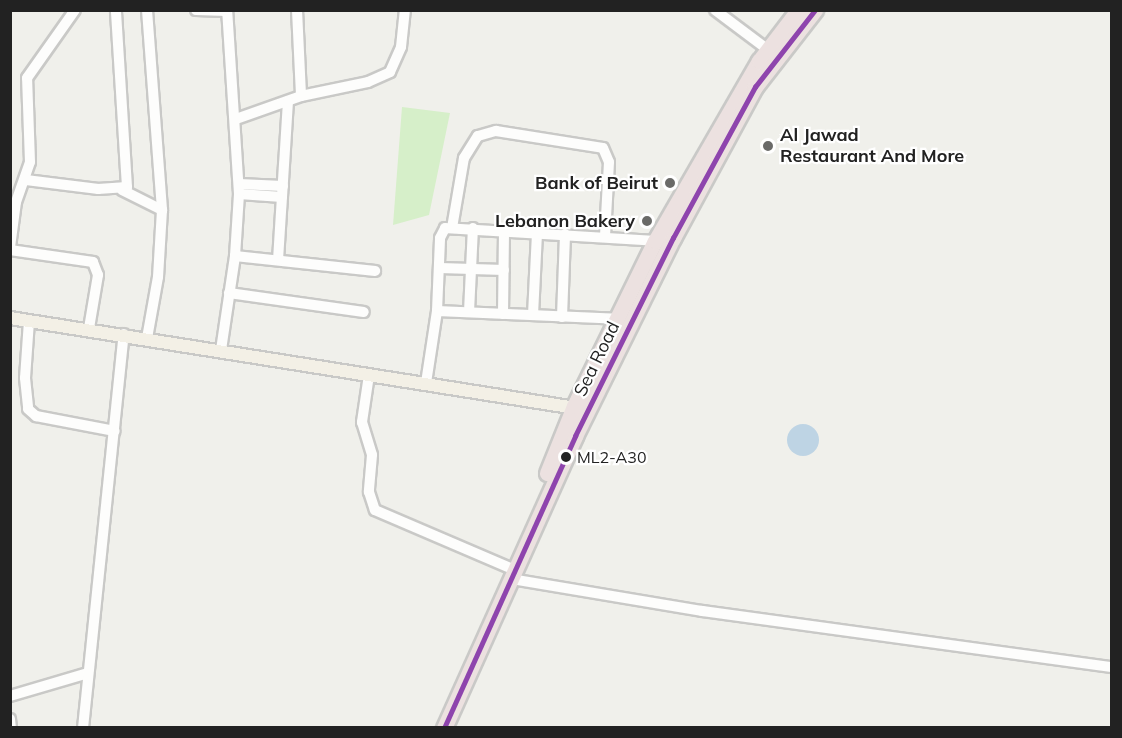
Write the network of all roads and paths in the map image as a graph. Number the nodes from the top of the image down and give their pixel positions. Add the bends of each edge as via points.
1 (75, 10) edge
2 (116, 10) edge
3 (147, 10) edge
4 (196, 10) edge
5 (297, 10) edge
6 (405, 10) edge
7 (715, 10) edge
8 (798, 10) edge
9 (814, 10) edge
10 (227, 11) edge
11 (767, 49) junction
12 (301, 96) junction
13 (288, 101) junction
14 (236, 119) junction
15 (26, 180) junction
16 (239, 189) junction
17 (122, 190) junction
18 (282, 191) junction
19 (162, 210) junction
20 (452, 228) junction
21 (473, 228) junction
22 (504, 230) junction
23 (537, 232) junction
24 (565, 234) junction
25 (605, 235) junction
26 (11, 241) edge
27 (655, 241) junction
28 (10, 248) edge
29 (235, 256) junction
30 (278, 260) junction
31 (440, 268) junction
32 (472, 268) junction
33 (504, 270) junction
34 (375, 271) dead end
35 (229, 293) junction
36 (437, 310) junction
37 (364, 312) dead end
38 (470, 312) junction
39 (503, 314) junction
40 (533, 315) junction
41 (562, 317) junction
42 (10, 318) edge
43 (617, 319) junction
44 (29, 321) junction
45 (89, 328) junction
46 (124, 334) junction
47 (147, 338) junction
48 (221, 350) junction
49 (369, 375) junction
50 (426, 383) junction
51 (581, 409) junction
52 (115, 431) junction
53 (509, 573) junction
54 (1112, 667) edge
55 (88, 673) junction
56 (10, 696) edge
57 (10, 719) edge
58 (11, 728) edge
59 (83, 728) edge
60 (434, 728) edge
61 (444, 728) edge

1 - 15 street via 27,78 30,162
2 - 17 street via 129,181
3 - 19 street
4 - 10 street
5 - 12 street
6 - 12 street via 401,47 390,72 368,82
7 - 11 street
8 - 11 highway, Sea Road
9 - 51 highway, Sea Road via 755,87
10 - 14 street
11 - 27 highway, Sea Road
12 - 13 street
13 - 14 street
13 - 18 street
14 - 16 street
15 - 17 street
15 - 26 street via 16,202
16 - 18 street
16 - 29 street
17 - 19 street
18 - 30 street
19 - 47 street via 158,277
20 - 21 street
20 - 25 street via 464,158 483,132 496,131 603,148 609,162
20 - 31 street via 441,232
21 - 22 street
21 - 32 street
22 - 23 street
22 - 33 street
23 - 24 street
23 - 40 street
24 - 25 street
24 - 41 street
25 - 27 street
26 - 28 street
27 - 43 highway, Sea Road
28 - 45 street via 93,262 98,275
29 - 30 street
29 - 35 street
30 - 34 street
31 - 32 street
31 - 36 street
32 - 33 street
32 - 38 street
33 - 39 street
35 - 37 street
35 - 48 street
36 - 38 street
36 - 50 street
38 - 39 street
39 - 40 street
40 - 41 street
41 - 43 street
42 - 44 main road
43 - 51 highway, Sea Road
44 - 45 main road
44 - 52 street via 25,378 28,409 36,416
45 - 46 main road
46 - 47 main road
46 - 52 street
47 - 48 main road
48 - 49 main road
49 - 50 main road
49 - 53 street via 362,422 372,455 369,492 375,510
50 - 51 main road
51 - 53 highway, Sea Road
52 - 55 street
53 - 54 street via 702,611
53 - 60 highway, Sea Road
53 - 61 highway, Sea Road
55 - 56 street
55 - 59 street
57 - 58 street

